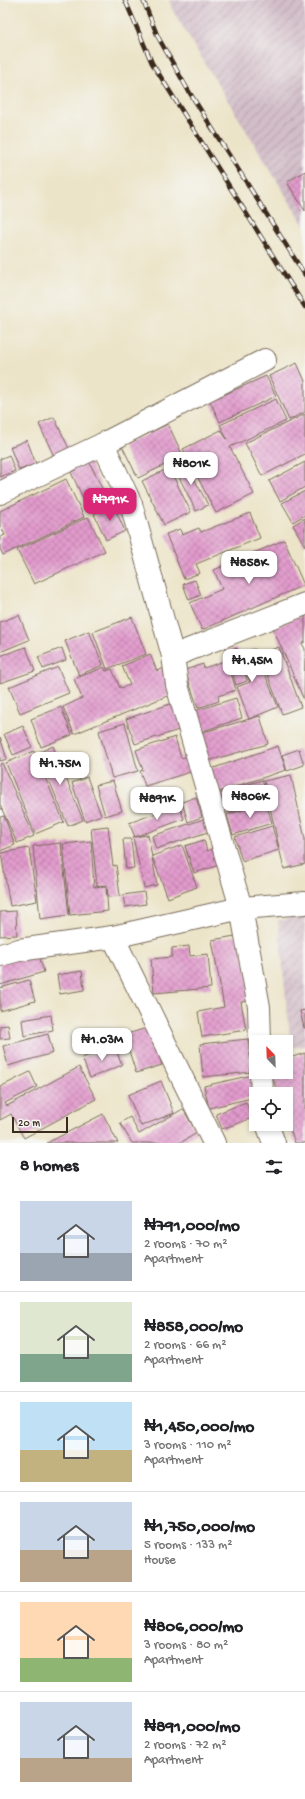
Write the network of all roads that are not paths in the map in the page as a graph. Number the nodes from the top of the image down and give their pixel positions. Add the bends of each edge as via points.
1 (265, 360) dead end
2 (103, 444) junction
3 (0, 493) edge
4 (305, 604) edge
5 (173, 656) junction
6 (305, 903) edge
7 (241, 908) junction
8 (113, 937) junction
9 (0, 955) edge
10 (260, 1035) edge
11 (270, 1131) edge
12 (214, 1143) edge
13 (274, 1143) edge

1 - 2 street
2 - 3 street
2 - 5 street via 131,504
4 - 5 street
5 - 7 street via 177,685
6 - 7 street
7 - 8 street
7 - 10 street via 259,1007
8 - 9 street via 18,950
8 - 12 street
11 - 13 street

